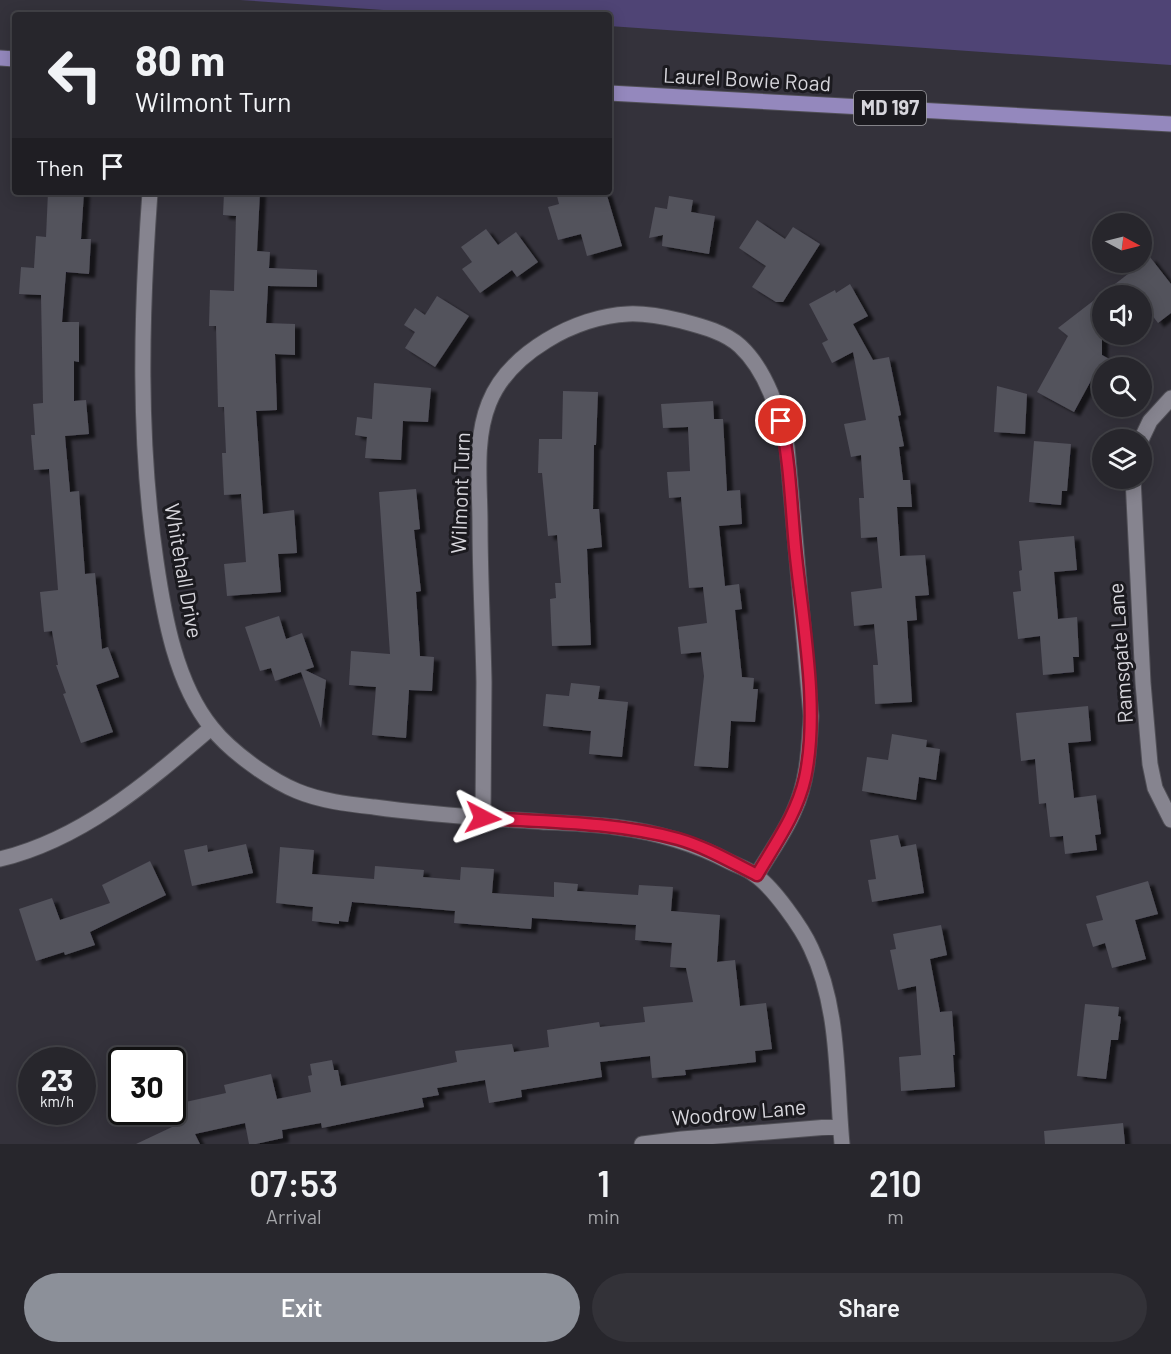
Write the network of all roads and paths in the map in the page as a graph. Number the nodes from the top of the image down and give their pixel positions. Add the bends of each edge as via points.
1 (612, 93) edge
2 (1171, 124) edge
3 (150, 195) edge
4 (1171, 398) edge
5 (1146, 429) edge
6 (1133, 489) edge
7 (211, 728) junction
8 (483, 818) junction
9 (1171, 820) edge
10 (0, 859) edge
11 (757, 875) junction
12 (840, 1126) junction
13 (642, 1144) edge
14 (842, 1144) edge

1 - 2 main road, Laurel Bowie Road / MD 197
3 - 7 street, Whitehall Drive via 143,355 144,439 152,532 171,638 185,684
4 - 5 street
6 - 9 street, Ramsgate Lane via 1150,764 1155,788
7 - 8 street, Whitehall Drive via 239,756 297,791 371,807
7 - 10 street via 109,810 66,834
8 - 11 street, Whitehall Drive via 615,826 679,840
8 - 11 street, Wilmont Turn via 479,464 490,401 512,368 530,351 556,336 610,316 636,314 671,319 705,328 739,345 773,398 786,447 810,704 810,742 794,811
11 - 12 street, Whitehall Drive via 792,917 823,978 833,1023
12 - 13 street, Woodrow Lane
12 - 14 street, Whitehall Drive

